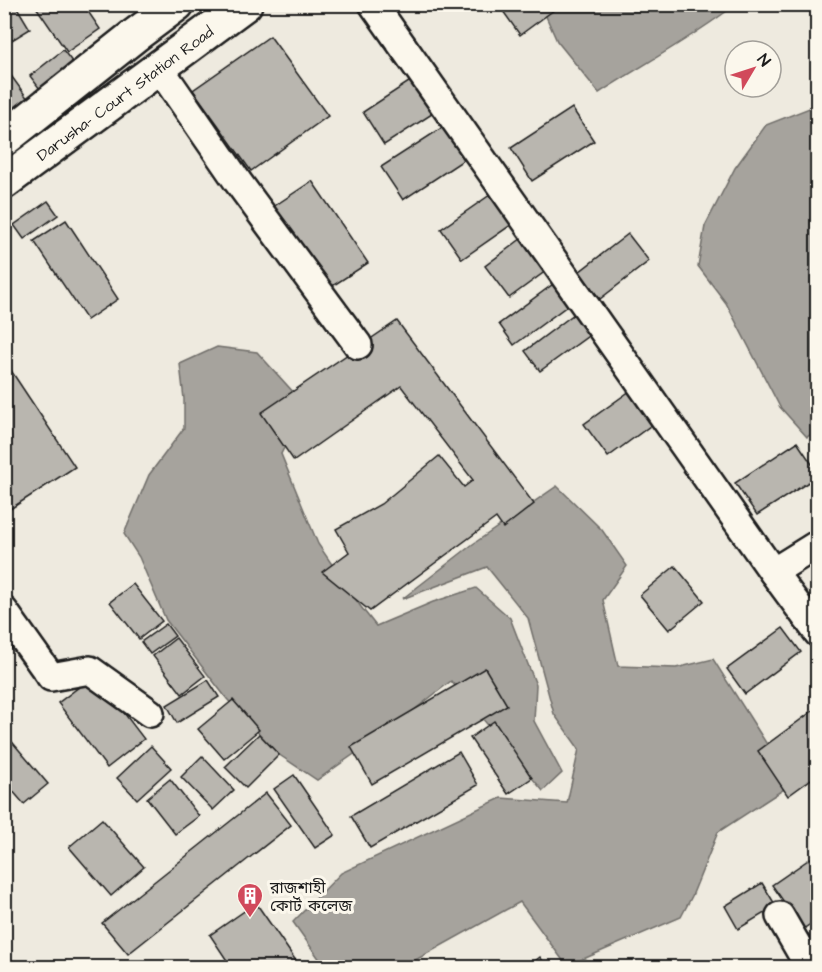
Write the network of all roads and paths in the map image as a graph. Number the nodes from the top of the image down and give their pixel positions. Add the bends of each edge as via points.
1 (177, 4) edge
2 (245, 4) edge
3 (373, 4) edge
4 (160, 69) junction
5 (4, 139) edge
6 (4, 183) edge
7 (358, 345) dead end
8 (818, 544) edge
9 (773, 572) junction
10 (4, 611) edge
11 (818, 633) edge
12 (150, 713) dead end
13 (780, 916) dead end
14 (810, 968) edge

1 - 5 street
2 - 4 street, Darusha- Court Station Road
3 - 9 street
4 - 6 street, Darusha- Court Station Road
4 - 7 street
8 - 9 street
9 - 11 street
10 - 12 street via 51,677 90,670
13 - 14 street

